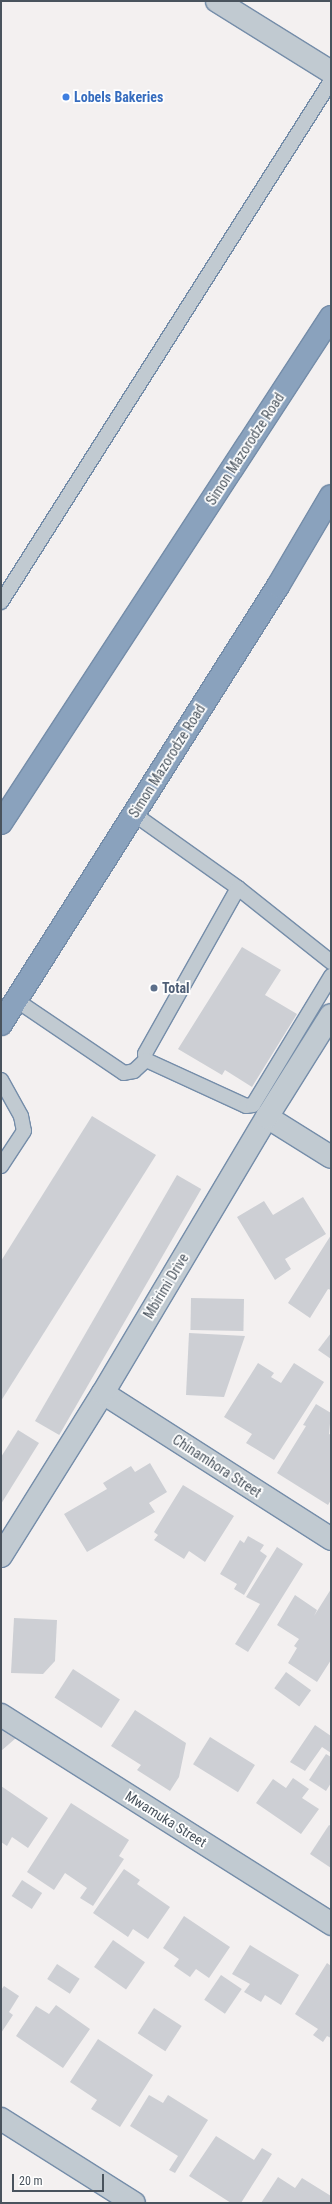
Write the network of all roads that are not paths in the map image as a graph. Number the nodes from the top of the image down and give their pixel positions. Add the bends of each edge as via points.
1 (217, 1) edge
2 (331, 72) edge
3 (331, 81) edge
4 (331, 317) edge
5 (331, 496) edge
6 (1, 602) edge
7 (134, 814) junction
8 (1, 823) edge
9 (238, 888) junction
10 (331, 962) edge
11 (331, 976) edge
12 (16, 1000) junction
13 (331, 1015) edge
14 (1, 1024) edge
15 (146, 1060) junction
16 (1, 1080) edge
17 (267, 1117) junction
18 (331, 1157) edge
19 (1, 1166) edge
20 (103, 1393) junction
21 (331, 1539) edge
22 (1, 1556) edge
23 (1, 1715) edge
24 (331, 1924) edge
25 (1, 2119) edge
26 (134, 2203) edge

1 - 2 street
3 - 6 lane
4 - 8 highway, Simon Mazorodze Road
5 - 7 highway, Simon Mazorodze Road via 278,586
7 - 9 lane
7 - 12 highway, Simon Mazorodze Road
9 - 10 lane
9 - 15 lane via 145,1054
11 - 15 lane via 253,1105 246,1106
12 - 14 highway, Simon Mazorodze Road
12 - 15 lane via 124,1073 134,1071
13 - 17 street, Mbirimi Drive
16 - 19 lane via 21,1116 24,1131
17 - 18 street
17 - 20 street, Mbirimi Drive
20 - 21 street, Chinamhora Street
20 - 22 street, Mbirimi Drive
23 - 24 street, Mwamuka Street
25 - 26 street

